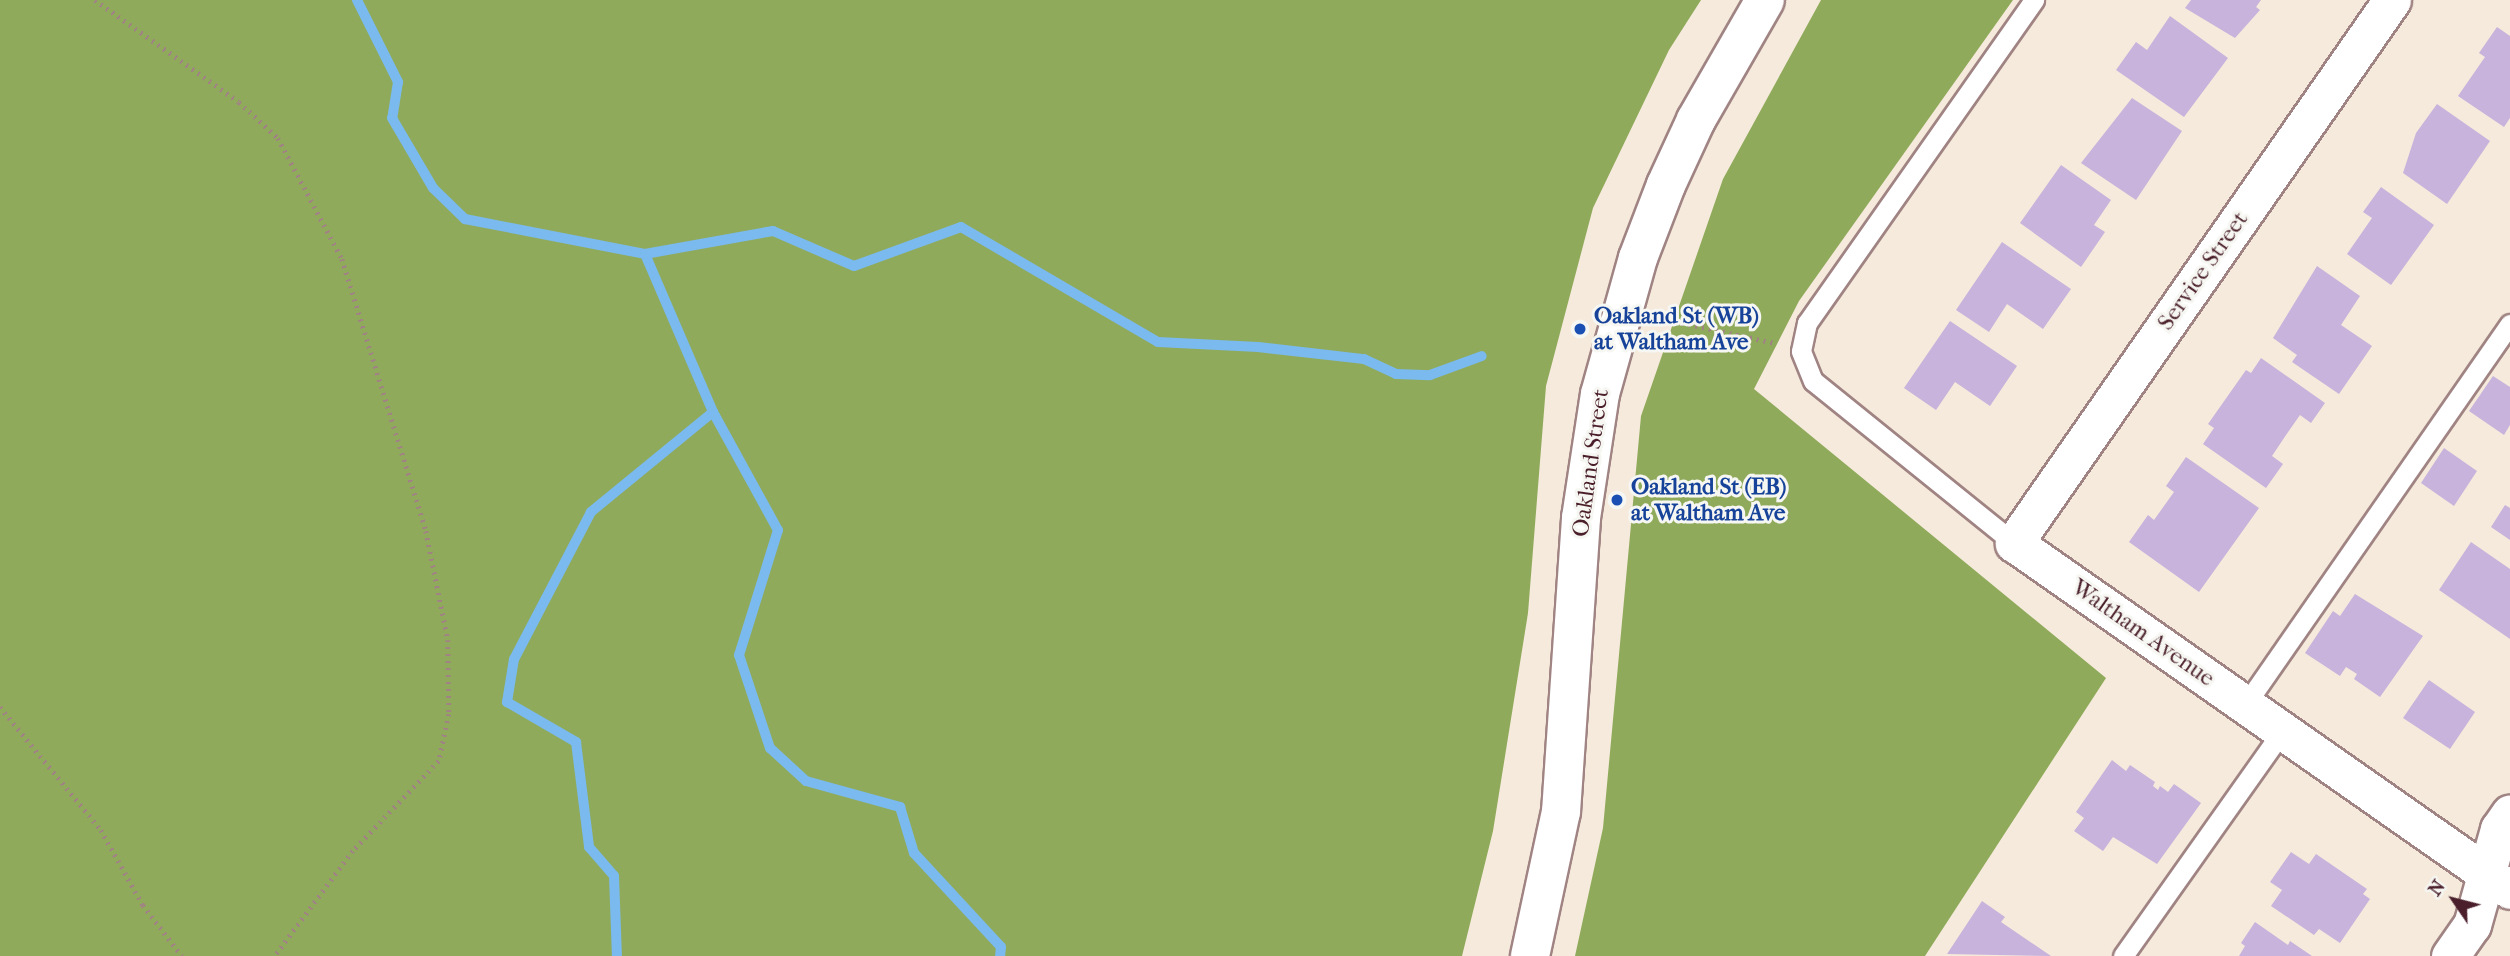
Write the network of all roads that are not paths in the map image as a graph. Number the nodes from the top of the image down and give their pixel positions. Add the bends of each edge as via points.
1 (1765, 0) edge
2 (2034, 0) edge
3 (2392, 0) edge
4 (2510, 324) edge
5 (2014, 543) junction
6 (2245, 705) junction
7 (2283, 730) junction
8 (2510, 813) edge
9 (2498, 881) edge
10 (1530, 956) edge
11 (2123, 956) edge
12 (2450, 956) edge

1 - 10 street, Oakland Street via 1696,120 1666,185 1638,258 1600,394 1581,518 1561,812
2 - 5 lane, Waltham Avenue via 1807,323 1801,351 1812,381
3 - 5 street, Service Street
4 - 6 lane
5 - 6 street, Waltham Avenue
6 - 7 street, Waltham Avenue
7 - 9 street, Waltham Avenue
7 - 11 lane
8 - 9 street via 2499,829
9 - 12 street

